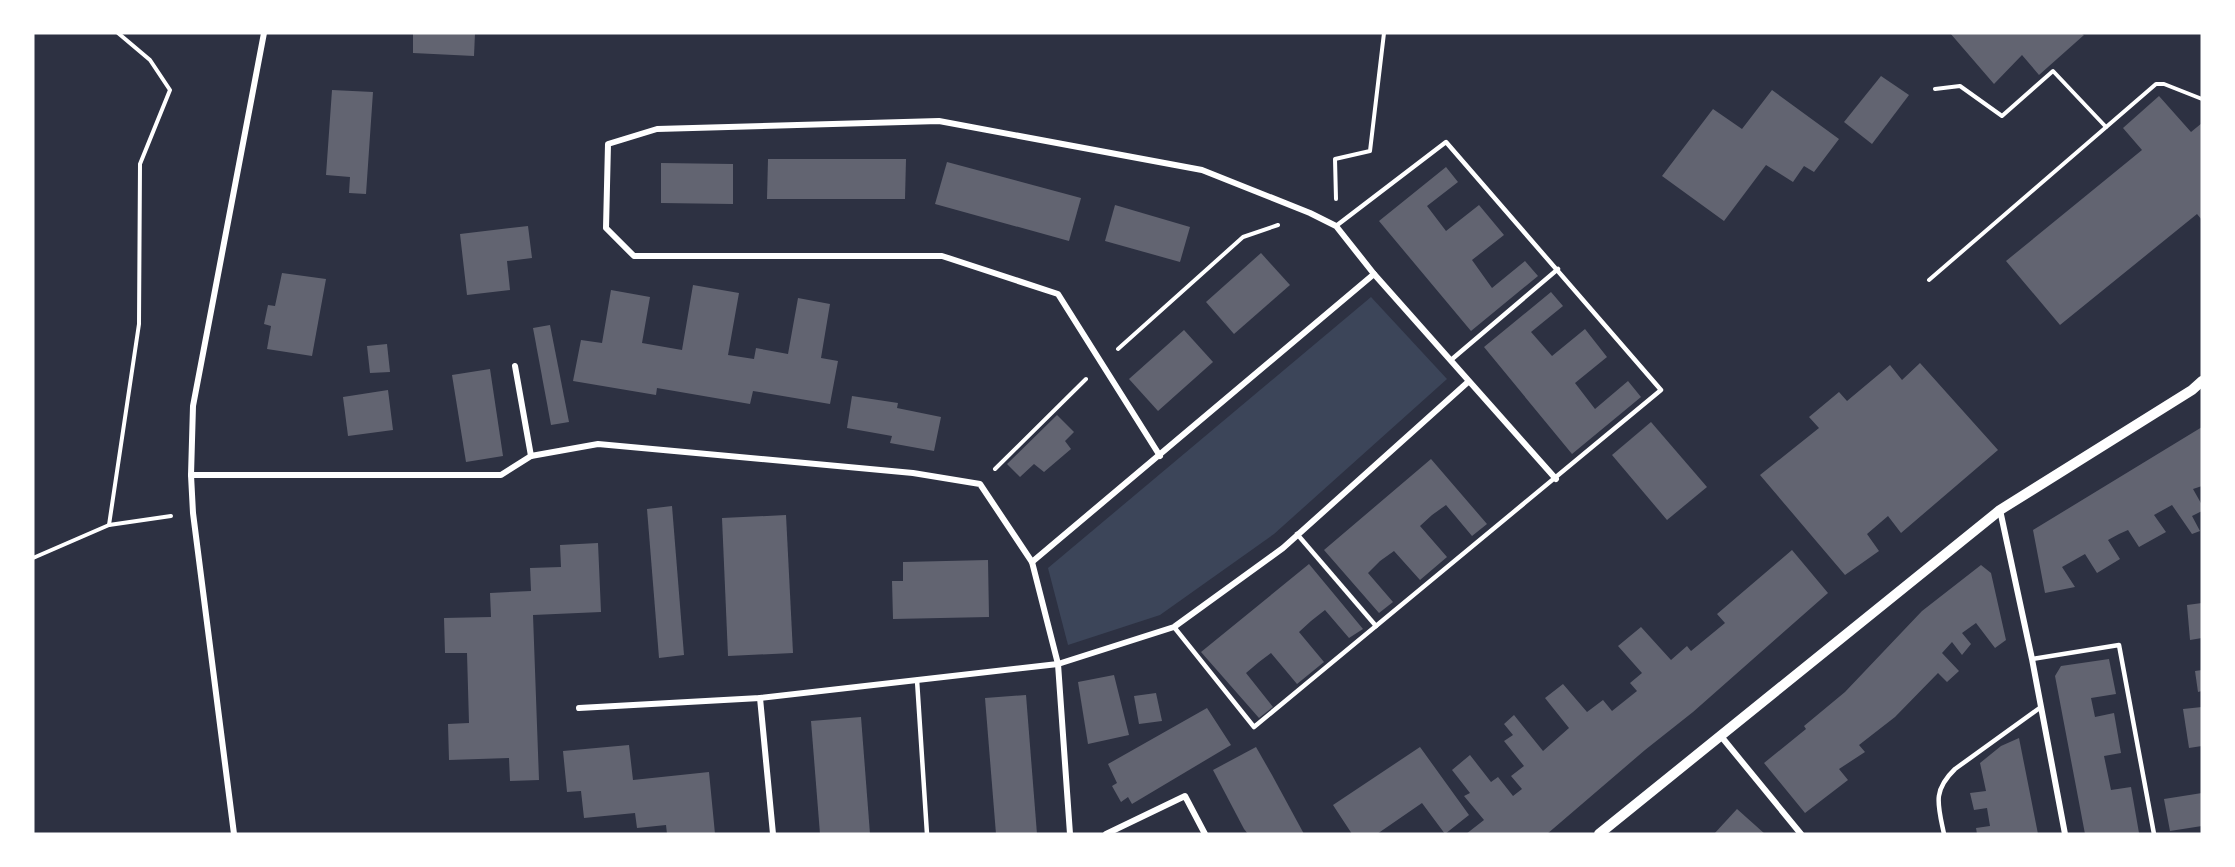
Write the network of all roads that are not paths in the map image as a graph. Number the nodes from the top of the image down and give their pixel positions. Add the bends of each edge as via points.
1 (264, 33) edge
2 (1336, 226) junction
3 (1558, 269) junction
4 (1374, 274) junction
5 (1451, 360) junction
6 (515, 366) dead end
7 (2202, 381) edge
8 (1468, 382) junction
9 (531, 456) junction
10 (1160, 456) junction
11 (191, 475) junction
12 (1556, 479) junction
13 (2000, 510) junction
14 (1297, 534) junction
15 (1032, 562) junction
16 (1376, 626) junction
17 (1174, 627) junction
18 (2032, 659) junction
19 (1059, 664) junction
20 (917, 680) junction
21 (760, 698) junction
22 (2041, 707) junction
23 (579, 708) dead end
24 (1720, 735) junction
25 (234, 834) edge
26 (773, 834) edge
27 (927, 834) edge
28 (1070, 834) edge
29 (1106, 834) edge
30 (1205, 834) edge
31 (1599, 834) edge
32 (1801, 834) edge
33 (1944, 834) edge
34 (2065, 834) edge
35 (2154, 834) edge

1 - 11 street via 193,406
2 - 3 lane via 1446,142
2 - 4 street
2 - 10 street via 1202,170 939,121 657,129 608,144 606,228 634,256 942,256 1058,294
3 - 5 lane
3 - 12 lane via 1661,390
4 - 5 street
4 - 10 street
5 - 8 street
6 - 9 street
7 - 13 street
8 - 12 street
8 - 14 street
9 - 11 street via 501,475
9 - 15 street via 598,444 913,472 980,484
10 - 15 street
11 - 25 street
12 - 16 lane
13 - 18 street
13 - 24 street
14 - 16 lane
14 - 17 street
15 - 19 street
16 - 17 lane via 1254,727
17 - 19 street
18 - 22 street
18 - 35 lane via 2119,645
19 - 20 street
19 - 28 street
20 - 21 street
20 - 27 lane
21 - 23 street
21 - 26 street
22 - 33 lane via 1943,781 1937,800
22 - 34 street
24 - 31 street
24 - 32 street
29 - 30 street via 1185,796

